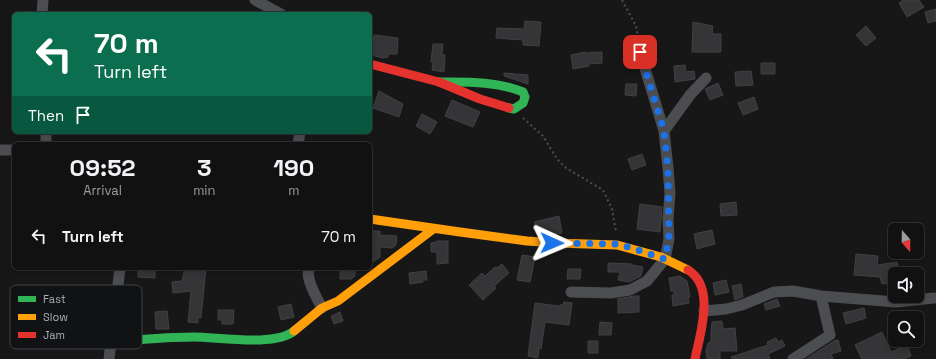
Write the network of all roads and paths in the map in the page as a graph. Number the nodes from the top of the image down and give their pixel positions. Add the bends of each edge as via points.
1 (43, 0) edge
2 (255, 0) edge
3 (622, 0) edge
4 (42, 12) edge
5 (277, 12) edge
6 (640, 52) joint
7 (372, 65) edge
8 (706, 78) dead end
9 (439, 82) junction
10 (514, 109) junction
11 (664, 131) junction
12 (0, 150) edge
13 (12, 150) edge
14 (372, 219) edge
15 (432, 230) junction
16 (619, 244) junction
17 (665, 259) junction
18 (120, 270) edge
19 (307, 270) edge
20 (118, 285) edge
21 (571, 292) dead end
22 (821, 296) junction
23 (934, 298) dead end
24 (322, 308) junction
25 (704, 311) junction
26 (142, 340) edge
27 (110, 349) edge
28 (109, 359) edge
29 (695, 359) edge
30 (793, 359) edge

1 - 4 street
2 - 5 street
3 - 6 path via 636,26
6 - 11 street
7 - 9 street
8 - 11 street
9 - 10 street via 480,99
9 - 10 street via 478,82 513,87 523,92 525,97
10 - 16 path via 543,136 557,159 566,168 603,190 612,209
11 - 17 street via 670,193 669,239
12 - 13 street
14 - 15 street
15 - 16 street via 552,243
15 - 24 street via 338,302
16 - 17 street
17 - 21 street via 646,281 630,290
17 - 25 street via 685,267 696,276 704,293
18 - 20 street
19 - 24 street via 311,286
22 - 23 street via 896,302
22 - 25 street via 793,291 774,292 742,305
22 - 30 street via 830,335
24 - 26 street via 289,335 261,340 194,337
25 - 29 street
27 - 28 street

